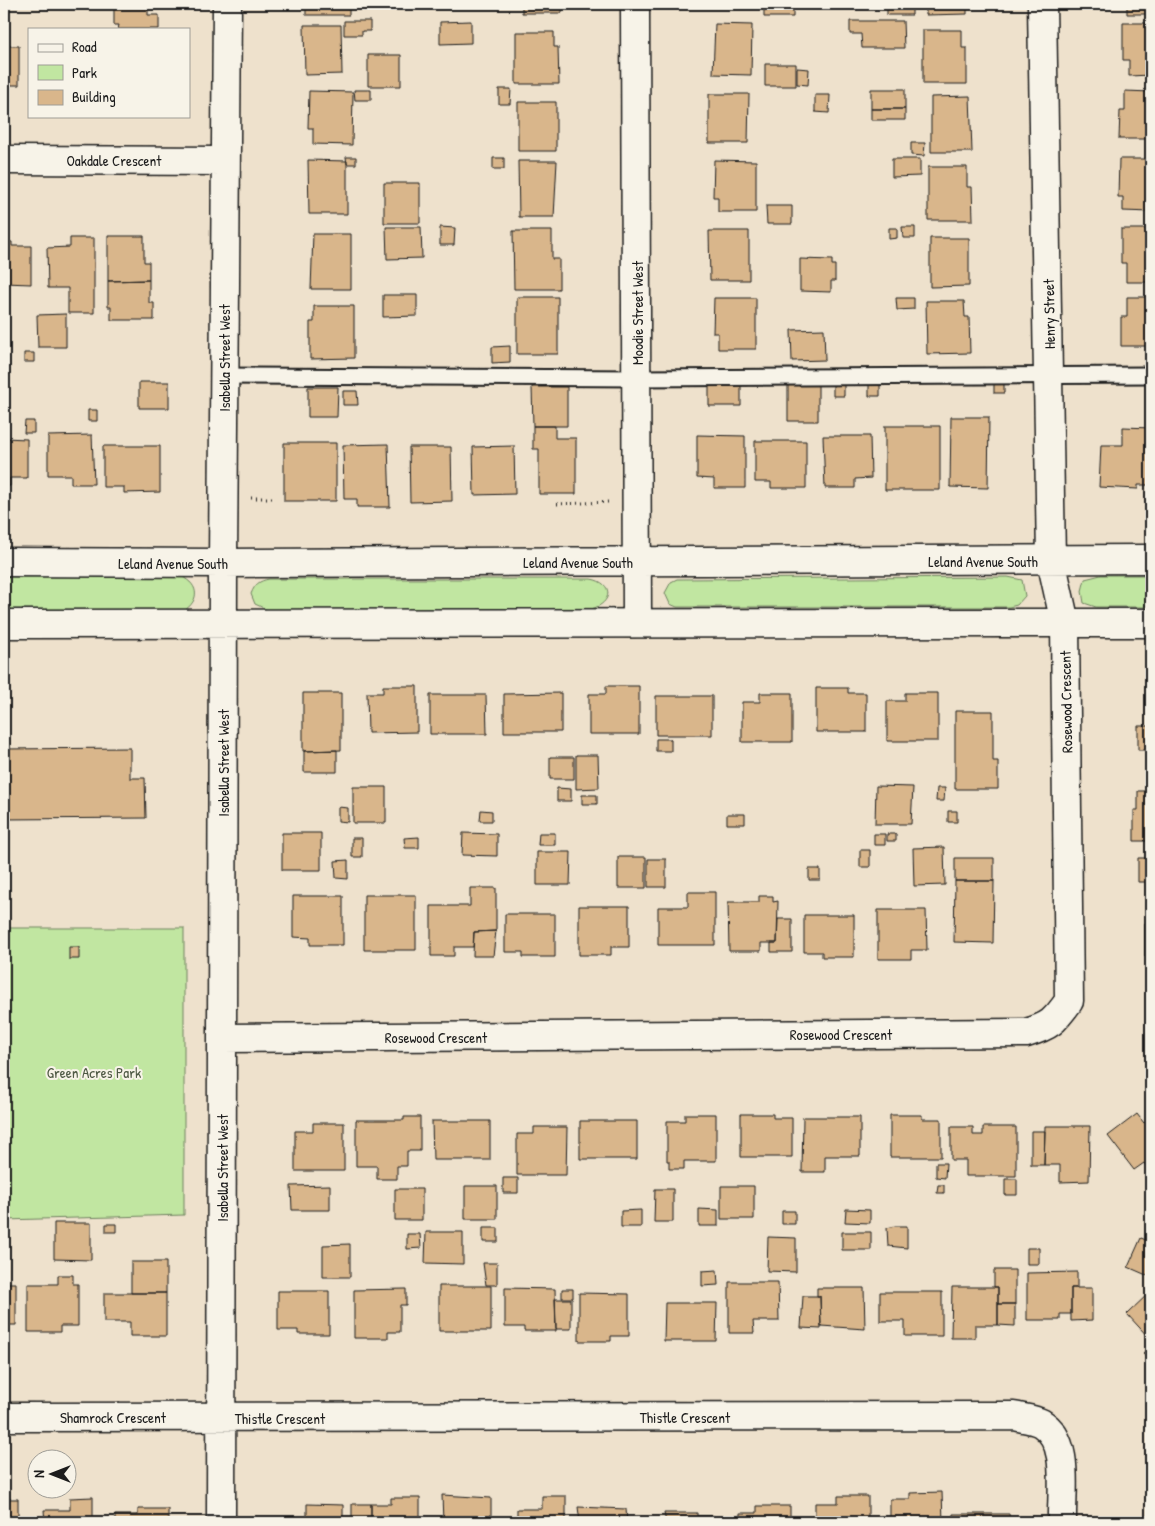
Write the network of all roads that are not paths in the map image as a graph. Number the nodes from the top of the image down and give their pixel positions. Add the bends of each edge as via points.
1 (227, 4) edge
2 (635, 4) edge
3 (1042, 4) edge
4 (4, 160) edge
5 (225, 161) junction
6 (1050, 375) junction
7 (1151, 375) edge
8 (224, 376) junction
9 (637, 378) junction
10 (1151, 559) edge
11 (1051, 560) junction
12 (4, 562) edge
13 (637, 562) junction
14 (223, 563) junction
15 (637, 623) junction
16 (1065, 623) junction
17 (1151, 623) edge
18 (4, 624) edge
19 (223, 625) junction
20 (222, 1038) junction
21 (4, 1417) edge
22 (222, 1418) junction
23 (221, 1522) edge
24 (1062, 1522) edge

1 - 5 street, Isabella Street West
2 - 9 street, Moodie Street West
3 - 6 street, Henry Street
4 - 5 street, Oakdale Crescent
5 - 8 street, Isabella Street West
6 - 7 lane
6 - 9 lane
6 - 11 street, Henry Street
8 - 9 lane
8 - 14 street, Isabella Street West
9 - 13 street, Moodie Street West
10 - 11 street, Leland Avenue South
11 - 13 street, Leland Avenue South
11 - 16 street, Henry Street
12 - 14 street, Leland Avenue South
13 - 14 street, Leland Avenue South
13 - 15 street, Moodie Street West
14 - 19 street, Isabella Street West
15 - 16 street
15 - 19 street
16 - 17 street
16 - 20 street, Rosewood Crescent via 1068,1001 1046,1027 1016,1033
18 - 19 street
19 - 20 street, Isabella Street West
20 - 22 street, Isabella Street West
21 - 22 street, Shamrock Crescent
22 - 23 street, Isabella Street West
22 - 24 street, Thistle Crescent via 1014,1416 1040,1422 1054,1434 1061,1457

